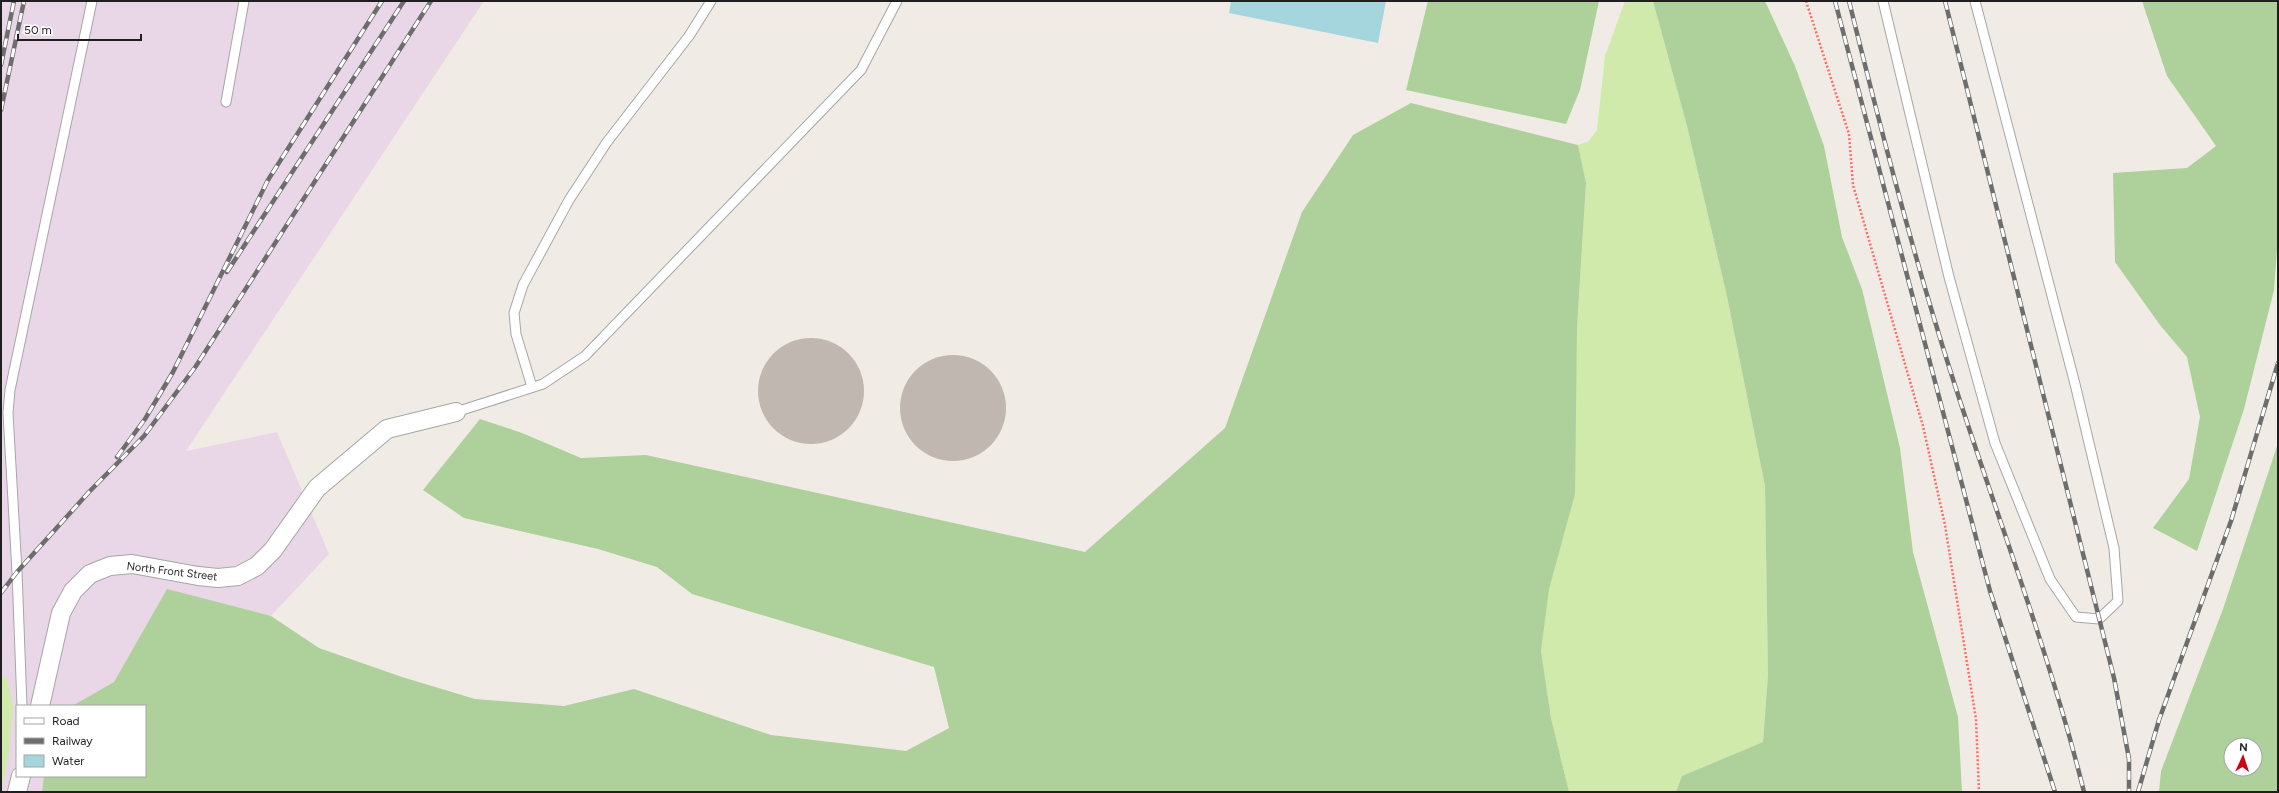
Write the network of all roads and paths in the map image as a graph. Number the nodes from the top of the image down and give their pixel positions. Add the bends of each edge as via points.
1 (92, 1) edge
2 (244, 1) edge
3 (711, 1) edge
4 (897, 1) edge
5 (1806, 1) edge
6 (1883, 1) edge
7 (1975, 1) edge
8 (226, 102) dead end
9 (532, 388) junction
10 (456, 412) joint
11 (22, 705) edge
12 (40, 705) edge
13 (21, 777) edge
14 (17, 792) edge
15 (1979, 792) edge

1 - 11 lane via 8,413
2 - 8 lane
3 - 9 lane via 689,36 607,142 569,200 523,285 514,313 516,334
4 - 9 lane via 861,70 585,356 543,384
5 - 15 path via 1849,134 1853,185 1923,426 1945,525 1976,719
6 - 7 lane via 1949,277 1995,443 2050,579 2076,617 2099,619 2118,601 2114,548 2075,384
9 - 10 lane
10 - 12 street, North Front Street via 387,429 317,488 274,550 257,566 238,576 198,576 132,564 110,566 90,574 73,591 61,613
13 - 14 street

